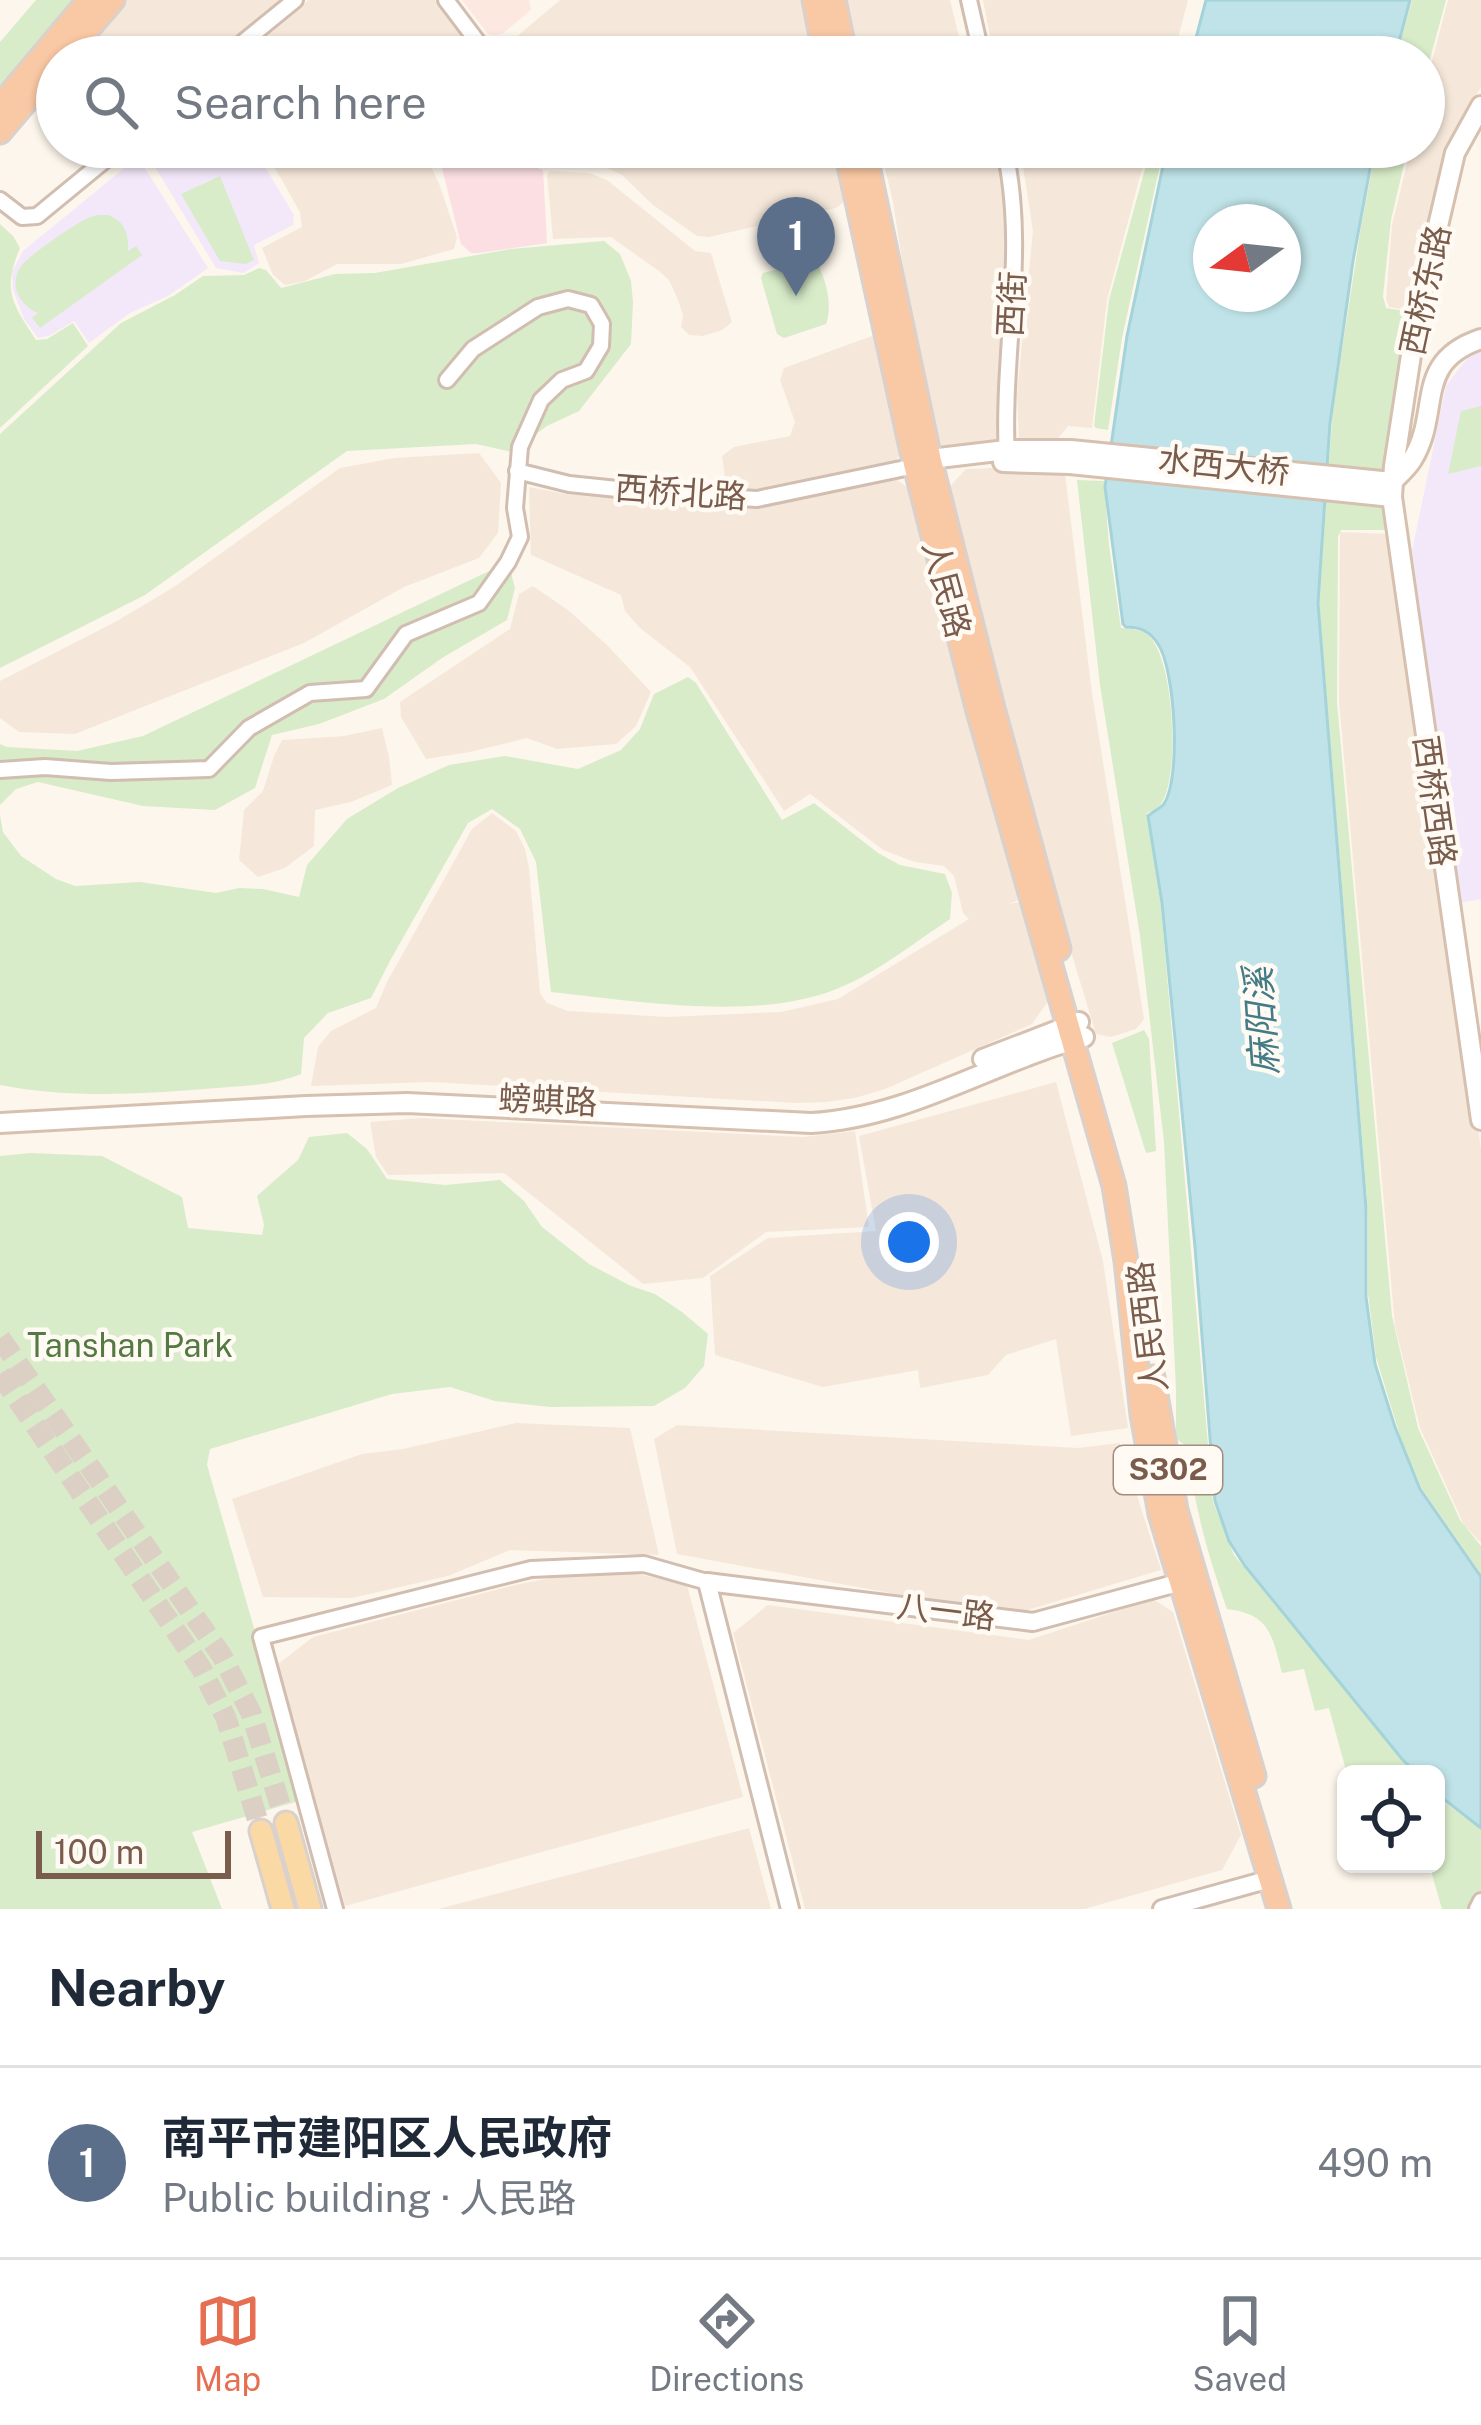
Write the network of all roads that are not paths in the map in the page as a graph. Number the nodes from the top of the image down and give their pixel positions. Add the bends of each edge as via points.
1 (89, 0) edge
2 (112, 0) edge
3 (295, 0) edge
4 (446, 0) edge
5 (814, 0) edge
6 (834, 0) edge
7 (969, 0) edge
8 (59, 36) edge
9 (82, 36) edge
10 (251, 36) edge
11 (473, 36) edge
12 (821, 36) edge
13 (842, 36) edge
14 (977, 36) edge
15 (36, 63) edge
16 (36, 90) edge
17 (0, 106) edge
18 (1481, 106) edge
19 (0, 132) edge
20 (96, 168) edge
21 (850, 168) edge
22 (868, 168) edge
23 (1009, 168) edge
24 (0, 200) edge
25 (1481, 339) edge
26 (447, 380) dead end
27 (1007, 456) junction
28 (926, 464) junction
29 (517, 471) junction
30 (1384, 489) junction
31 (0, 770) edge
32 (1075, 1032) junction
33 (0, 1119) edge
34 (1481, 1120) edge
35 (707, 1582) junction
36 (1181, 1582) junction
37 (286, 1823) tunnel mouth
38 (261, 1831) tunnel mouth
39 (1270, 1879) junction
40 (283, 1909) edge
41 (310, 1909) edge
42 (334, 1909) edge
43 (790, 1909) edge
44 (1162, 1909) edge
45 (1279, 1909) edge
46 (1293, 1909) edge

1 - 8 highway
2 - 9 highway
3 - 10 street
4 - 11 street
5 - 12 highway
6 - 13 highway
7 - 14 street
15 - 17 highway
16 - 19 highway
18 - 30 main road, 西桥东路 via 1455,153
20 - 24 street via 38,216 22,217
21 - 28 highway, 人民路 / S302
22 - 28 highway, 人民路 / S302
23 - 27 street, 西街 via 1015,231
25 - 30 main road via 1443,364 1417,450
26 - 29 street via 473,349 538,307 568,299 591,305 602,324 601,346 586,370 541,400
27 - 28 main road, 水西大桥
27 - 30 main road, 水西大桥
28 - 29 street, 西桥北路 via 757,499 569,484
28 - 32 highway, 人民路 / S302 via 978,711
29 - 31 street via 520,538 508,562 479,603 406,634 366,689 310,693 249,728 209,769
30 - 34 main road, 西桥西路
32 - 33 main road, 螃蜞路 via 1013,1046 910,1092 832,1112 373,1094
32 - 36 highway, 人民西路 / S302 via 1114,1186 1142,1415
32 - 46 highway, 人民西路 / S302 via 1126,1183 1176,1510
35 - 36 street, 八一路 via 1033,1622
35 - 42 street via 644,1564 531,1569 261,1637
35 - 43 street
36 - 39 highway, 人民西路 / S302
37 - 41 main road
38 - 40 main road
39 - 44 street
39 - 45 highway, 人民西路 / S302

